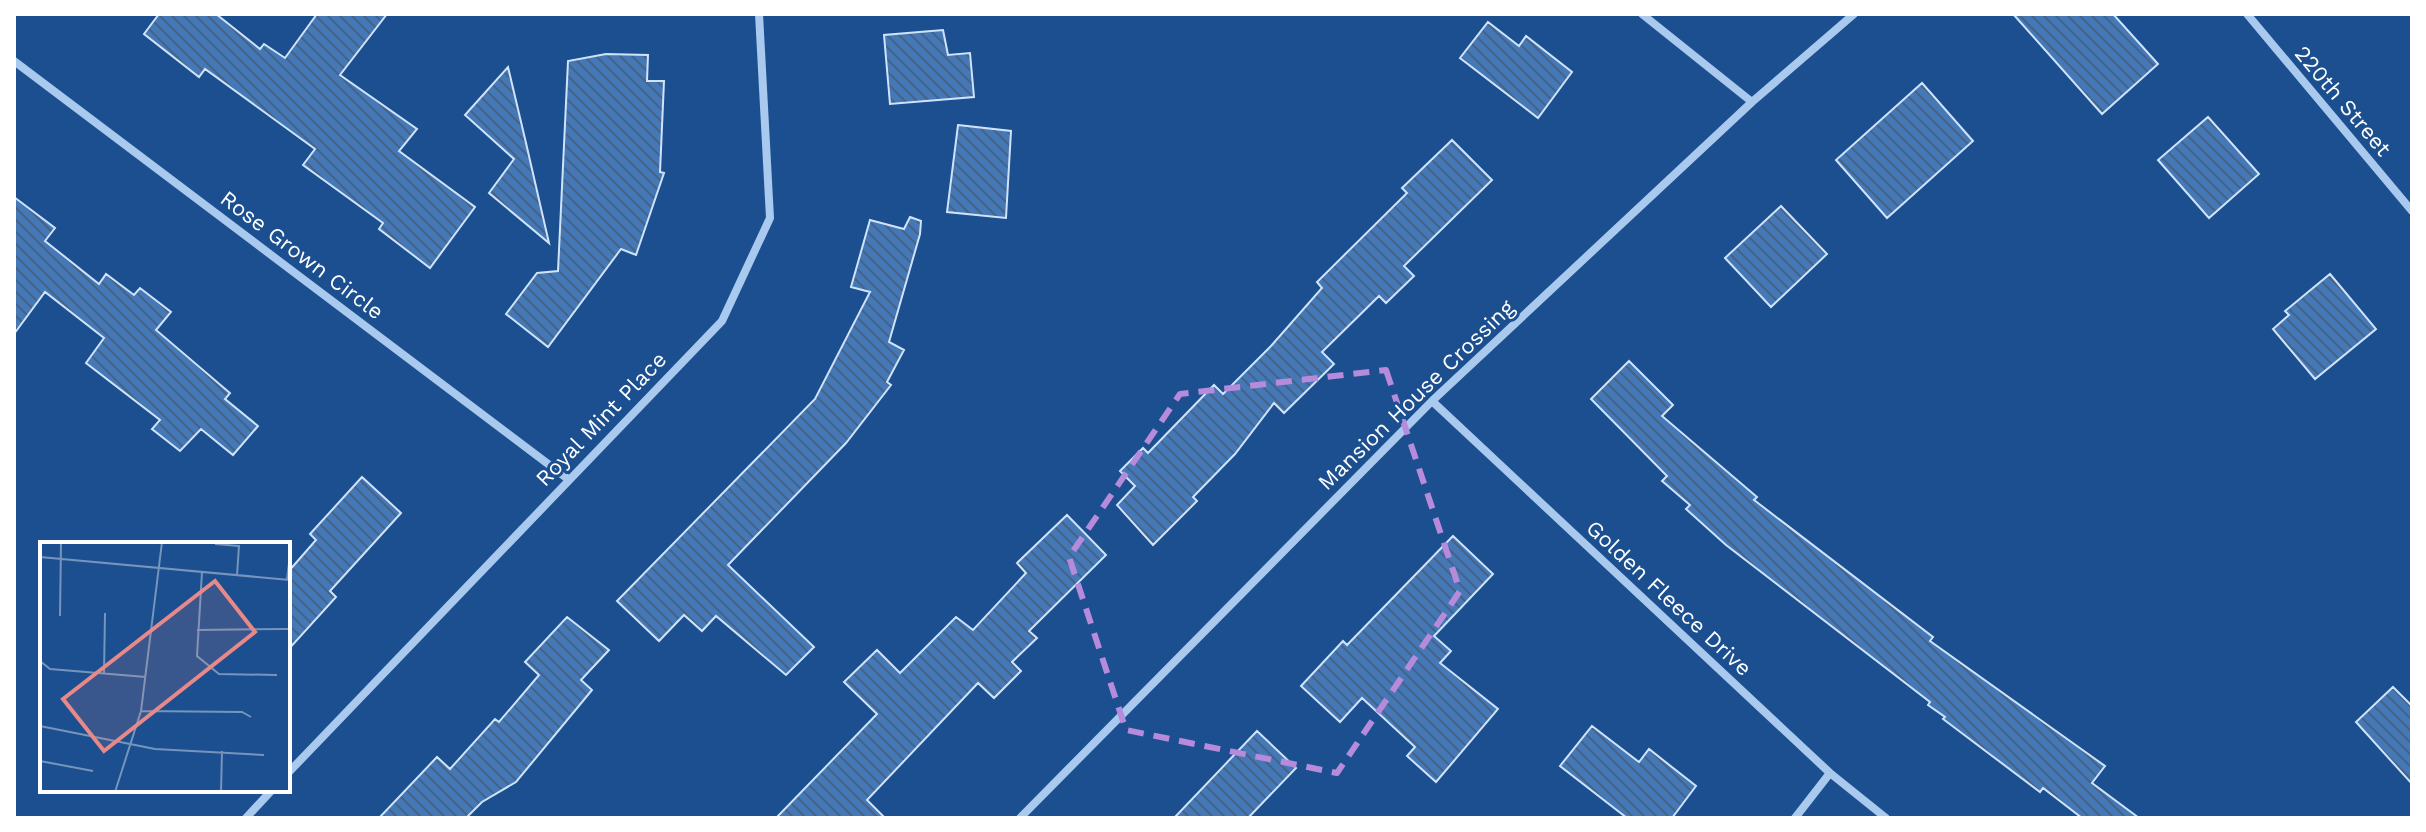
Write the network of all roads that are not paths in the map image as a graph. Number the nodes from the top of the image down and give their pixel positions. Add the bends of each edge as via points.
1 (759, 14) edge
2 (1642, 14) edge
3 (1854, 14) edge
4 (2247, 14) edge
5 (14, 61) edge
6 (1752, 102) junction
7 (2412, 211) edge
8 (1432, 401) junction
9 (568, 479) junction
10 (290, 771) edge
11 (1830, 773) junction
12 (270, 792) edge
13 (246, 818) edge
14 (1020, 818) edge
15 (1795, 818) edge
16 (1886, 818) edge

1 - 9 street, Royal Mint Place via 770,218 722,321
2 - 6 street
3 - 6 street, Mansion House Crossing
4 - 7 street, 220th Street
5 - 9 street, Rose Grown Circle
6 - 8 street, Mansion House Crossing
8 - 11 street, Golden Fleece Drive
8 - 14 street, Mansion House Crossing
9 - 10 street, Royal Mint Place
11 - 15 street
11 - 16 street, Golden Fleece Drive
12 - 13 street

